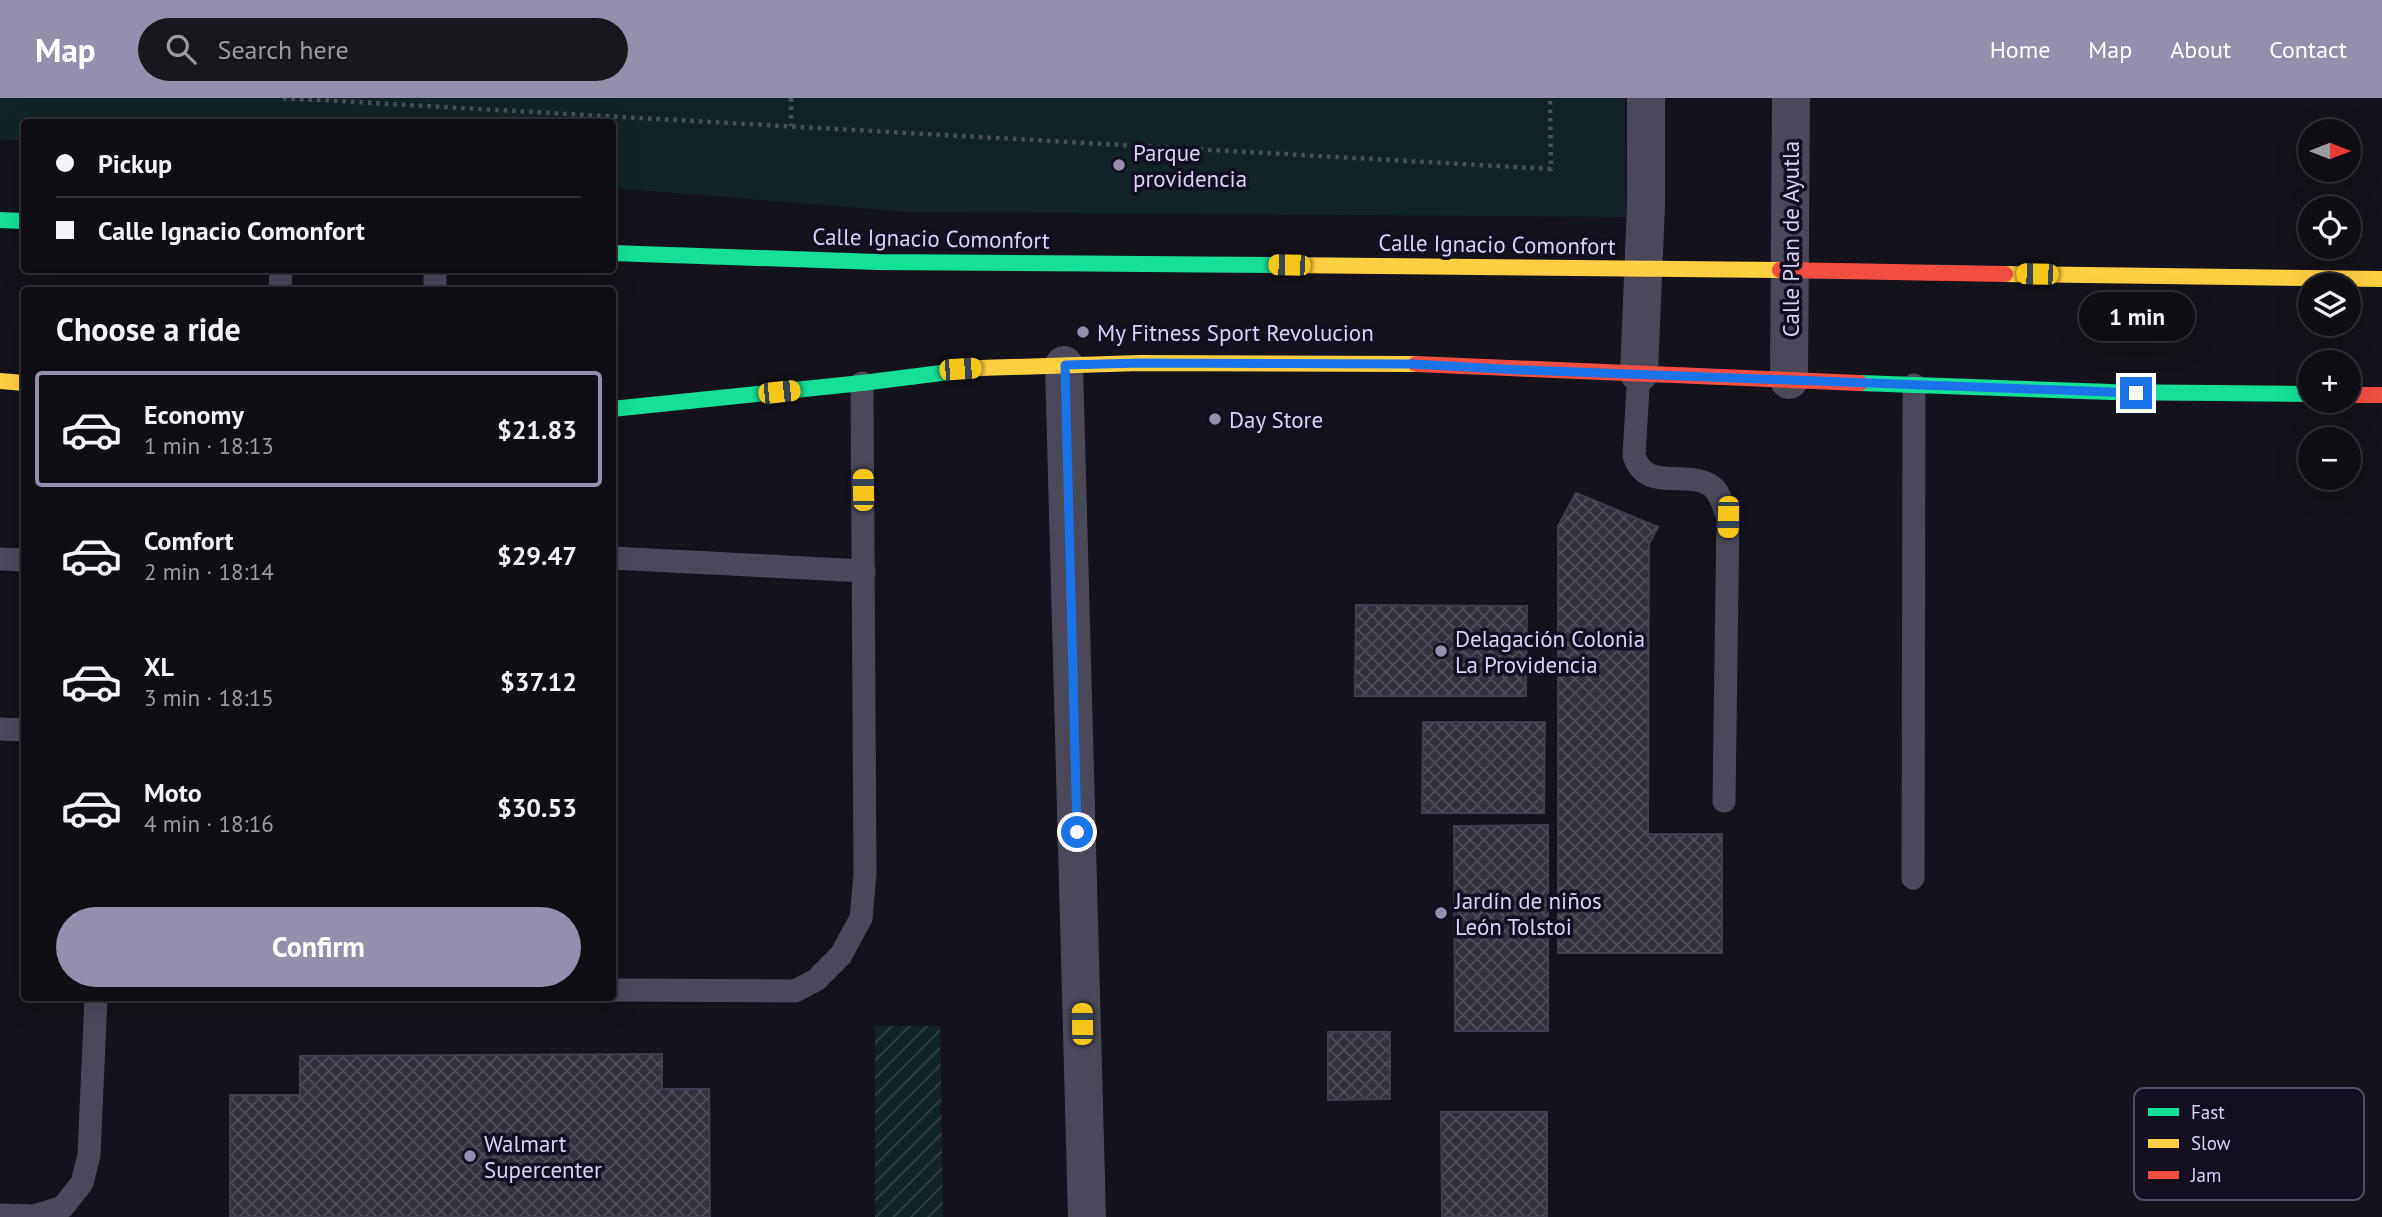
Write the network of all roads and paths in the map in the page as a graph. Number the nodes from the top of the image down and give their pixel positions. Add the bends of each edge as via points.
1 (283, 98) edge
2 (790, 98) edge
3 (1550, 98) edge
4 (1646, 98) edge
5 (1791, 98) edge
6 (791, 126) junction
7 (0, 219) edge
8 (21, 221) edge
9 (616, 253) edge
10 (1644, 269) junction
11 (1790, 271) junction
12 (2382, 278) edge
13 (1065, 365) junction
14 (1639, 373) junction
15 (1789, 380) junction
16 (0, 381) edge
17 (21, 383) edge
18 (862, 383) junction
19 (1914, 385) junction
20 (2298, 394) edge
21 (2361, 395) edge
22 (2382, 395) edge
23 (616, 409) edge
24 (616, 558) edge
25 (0, 559) edge
26 (21, 560) edge
27 (864, 571) junction
28 (0, 729) edge
29 (21, 730) edge
30 (1724, 801) dead end
31 (1913, 878) dead end
32 (616, 990) edge
33 (96, 1001) edge
34 (0, 1215) edge
35 (1087, 1217) edge

1 - 6 path
2 - 6 path
3 - 6 path via 1551,169
4 - 10 street
5 - 11 street, Calle Plan de Ayutla
7 - 8 main road
9 - 10 main road, Calle Ignacio Comonfort via 878,262
10 - 11 main road, Calle Ignacio Comonfort
10 - 14 street
11 - 12 main road, Calle Ignacio Comonfort
11 - 15 street, Calle Plan de Ayutla
13 - 14 main road via 1412,364
13 - 18 main road via 960,369
13 - 35 street
14 - 15 main road
14 - 30 lane via 1637,466 1654,476 1700,481 1713,487 1728,517
15 - 19 main road
16 - 17 main road
18 - 23 main road
18 - 27 lane
19 - 20 main road
19 - 31 lane
21 - 22 main road
24 - 27 lane
25 - 26 lane
27 - 32 lane via 865,874 861,918 841,955 817,980 795,991
28 - 29 lane
33 - 34 lane via 89,1155 82,1183 63,1207 34,1216

